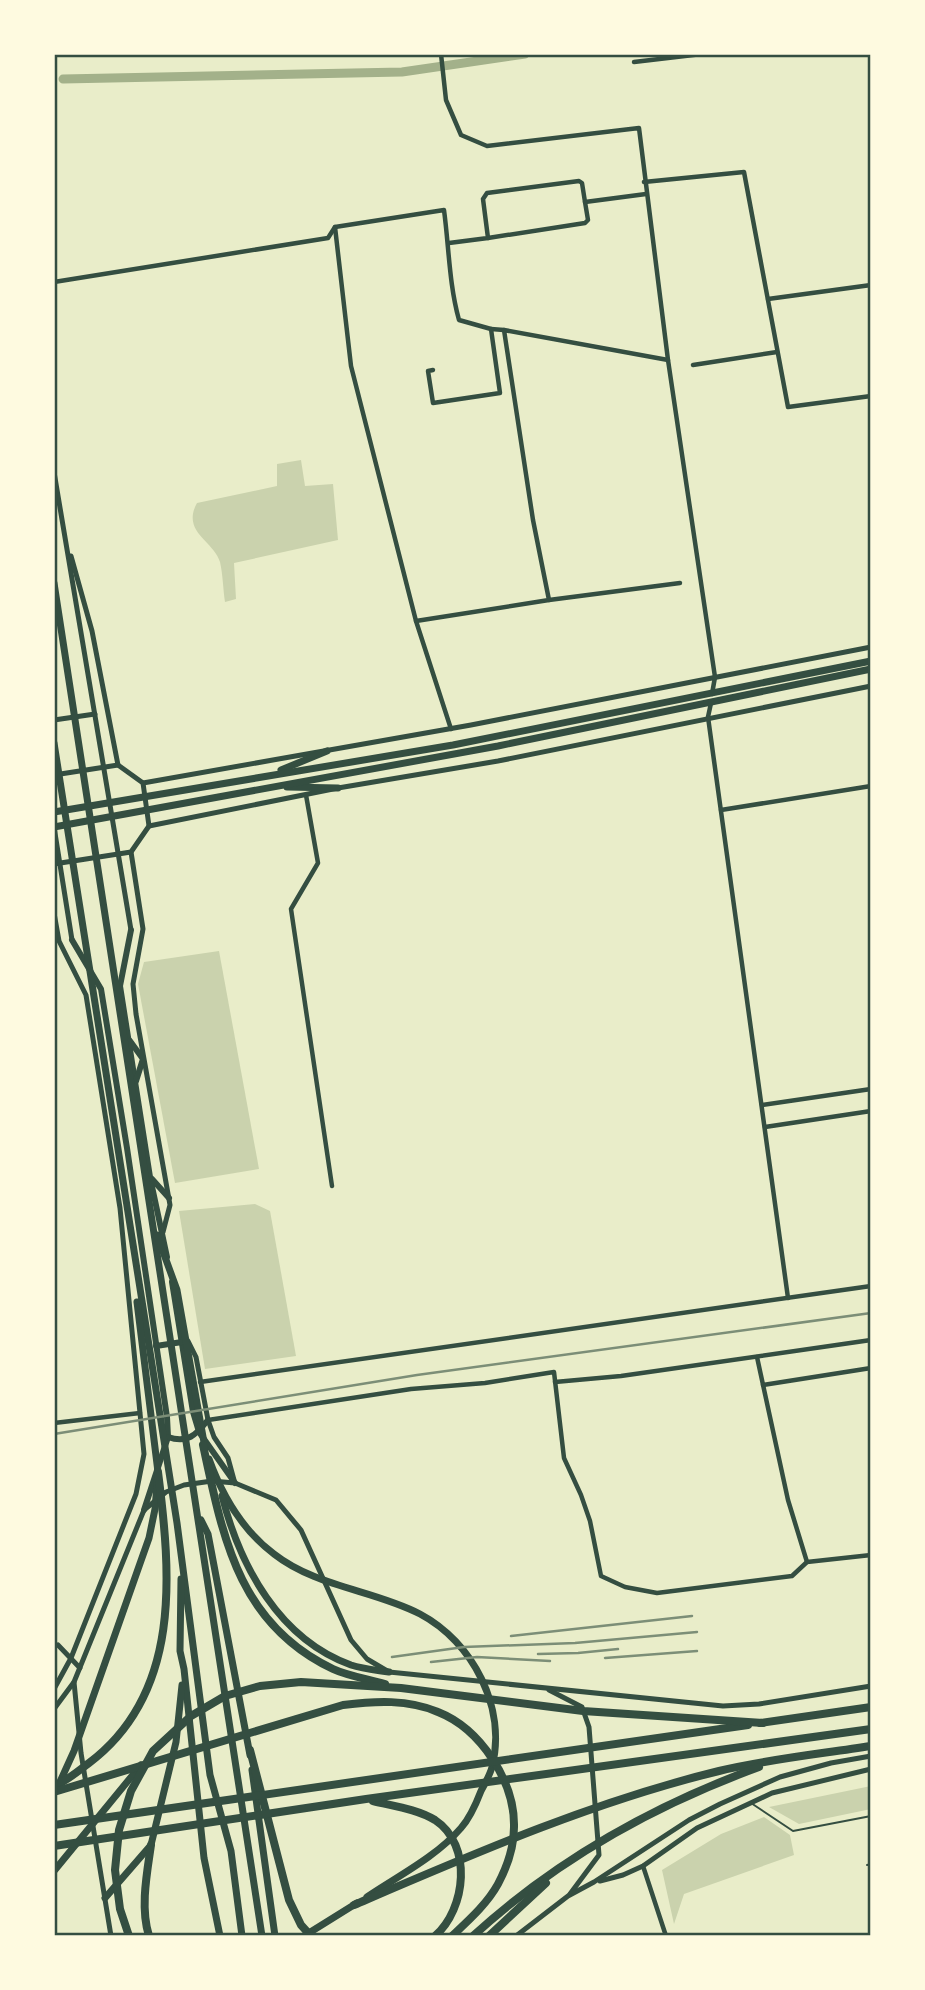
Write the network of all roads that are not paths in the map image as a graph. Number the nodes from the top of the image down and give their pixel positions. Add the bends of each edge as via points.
1 (441, 54) edge
2 (702, 54) edge
3 (634, 62) dead end
4 (644, 182) junction
5 (646, 194) junction
6 (585, 202) junction
7 (335, 227) junction
8 (488, 238) junction
9 (449, 243) junction
10 (54, 282) edge
11 (871, 285) edge
12 (767, 299) junction
13 (491, 329) junction
14 (504, 330) junction
15 (777, 352) junction
16 (668, 360) junction
17 (693, 365) dead end
18 (433, 370) dead end
19 (871, 396) edge
20 (54, 472) edge
21 (63, 524) junction
22 (54, 583) edge
23 (680, 583) dead end
24 (549, 600) junction
25 (415, 621) junction
26 (871, 647) edge
27 (871, 661) edge
28 (871, 669) edge
29 (715, 677) junction
30 (871, 686) edge
31 (713, 692) junction
32 (711, 703) junction
33 (95, 713) junction
34 (708, 717) junction
35 (54, 720) edge
36 (451, 729) junction
37 (54, 743) edge
38 (327, 751) junction
39 (118, 765) junction
40 (271, 774) junction
41 (54, 775) edge
42 (143, 783) junction
43 (871, 786) edge
44 (272, 787) junction
45 (338, 788) junction
46 (306, 795) junction
47 (110, 803) junction
48 (721, 810) junction
49 (54, 812) edge
50 (112, 817) junction
51 (54, 827) edge
52 (149, 827) junction
53 (131, 852) junction
54 (54, 864) edge
55 (54, 913) edge
56 (131, 930) joint
57 (72, 940) joint
58 (129, 1040) junction
59 (143, 1059) junction
60 (135, 1082) junction
61 (871, 1090) edge
62 (762, 1105) junction
63 (871, 1111) edge
64 (765, 1127) junction
65 (150, 1177) junction
66 (332, 1186) dead end
67 (169, 1198) junction
68 (151, 1218) junction
69 (129, 1223) junction
70 (163, 1232) junction
71 (871, 1286) edge
72 (788, 1298) junction
73 (178, 1323) junction
74 (871, 1340) edge
75 (182, 1342) junction
76 (156, 1346) junction
77 (757, 1357) junction
78 (871, 1368) edge
79 (201, 1382) junction
80 (555, 1382) junction
81 (763, 1385) junction
82 (140, 1413) junction
83 (208, 1420) junction
84 (54, 1423) edge
85 (199, 1432) junction
86 (168, 1437) junction
87 (203, 1445) junction
88 (158, 1472) junction
89 (235, 1483) junction
90 (221, 1492) junction
91 (144, 1510) junction
92 (198, 1514) junction
93 (181, 1552) junction
94 (871, 1555) edge
95 (807, 1562) junction
96 (58, 1645) dead end
97 (71, 1658) junction
98 (80, 1668) junction
99 (184, 1669) junction
100 (388, 1672) junction
101 (74, 1682) junction
102 (532, 1686) junction
103 (871, 1686) edge
104 (401, 1688) junction
105 (54, 1689) edge
106 (871, 1707) edge
107 (54, 1709) edge
108 (763, 1723) junction
109 (871, 1729) edge
110 (871, 1746) edge
111 (250, 1750) junction
112 (153, 1751) junction
113 (871, 1756) edge
114 (785, 1758) junction
115 (871, 1769) edge
116 (54, 1786) edge
117 (54, 1793) edge
118 (366, 1799) junction
119 (750, 1803) junction
120 (871, 1816) edge
121 (54, 1825) edge
122 (151, 1845) junction
123 (54, 1846) edge
124 (571, 1859) junction
125 (643, 1866) junction
126 (54, 1871) edge
127 (594, 1882) junction
128 (568, 1896) junction
129 (105, 1898) junction
130 (354, 1905) junction
131 (439, 1933) edge
132 (111, 1936) edge
133 (129, 1936) edge
134 (149, 1936) edge
135 (220, 1936) edge
136 (242, 1936) edge
137 (262, 1936) edge
138 (275, 1936) edge
139 (304, 1936) edge
140 (311, 1936) edge
141 (452, 1936) edge
142 (473, 1936) edge
143 (489, 1936) edge
144 (516, 1936) edge
145 (666, 1936) edge

1 - 4 street via 446,100 461,135 487,146 639,128
2 - 3 street
4 - 5 street
4 - 12 street via 744,172
5 - 6 street
5 - 16 street
6 - 8 street via 585,223
6 - 8 street via 579,181 487,193 483,199
7 - 9 street via 444,210
7 - 10 street via 328,238
7 - 25 street via 351,366
8 - 9 street
9 - 13 street via 449,276 459,320
11 - 12 street
12 - 15 street
13 - 14 street
13 - 18 street via 500,393 433,403 428,371
14 - 16 street
14 - 24 street
15 - 17 street
15 - 19 street via 788,407
16 - 29 street
20 - 21 street
21 - 33 street
21 - 39 street via 92,631
22 - 68 highway
23 - 24 street
24 - 25 street
25 - 36 street
26 - 29 street
27 - 31 highway
28 - 32 highway
29 - 31 street
29 - 36 street
30 - 34 street
31 - 32 street
31 - 40 highway via 453,745
32 - 34 street
32 - 44 highway
33 - 35 street
33 - 47 street
34 - 45 street via 498,761
34 - 48 street
36 - 38 street
37 - 69 highway
38 - 40 highway
38 - 42 street
39 - 41 street
39 - 42 street
40 - 47 highway
42 - 52 street
43 - 48 street
44 - 45 highway
44 - 50 highway
45 - 46 street
46 - 52 street
46 - 66 street via 318,863 291,909
47 - 49 highway
47 - 50 street
48 - 62 street
50 - 51 highway
50 - 56 street
51 - 57 street
52 - 53 street
53 - 54 street
53 - 59 street via 143,929 133,984
55 - 82 street via 59,941 86,995 120,1208
56 - 58 main road via 120,986
57 - 76 main road via 101,989
58 - 59 main road
58 - 60 main road
59 - 60 main road
59 - 67 street
60 - 65 main road
61 - 62 street
62 - 64 street
63 - 64 street
64 - 72 street
65 - 67 main road
65 - 70 main road
67 - 70 street
68 - 87 highway via 177,1290
68 - 92 highway
69 - 88 highway
69 - 93 highway
70 - 73 main road
71 - 72 street
72 - 79 street
73 - 75 main road
73 - 79 street via 196,1357
74 - 77 street
75 - 76 main road
75 - 85 main road
76 - 86 main road
77 - 80 street
77 - 81 street
78 - 81 street
79 - 83 street
80 - 83 street via 554,1372
80 - 95 street via 564,1458 582,1495 601,1576 625,1587 657,1593 792,1576
81 - 95 street
82 - 84 street
82 - 97 street via 144,1454 136,1494
83 - 85 main road
83 - 89 street
85 - 86 main road via 178,1441
85 - 89 main road
86 - 91 main road
87 - 90 highway
87 - 104 highway via 220,1526 234,1564 248,1594 269,1620 305,1654 335,1670
88 - 116 highway via 167,1594 164,1635 153,1676 109,1748
88 - 117 highway via 149,1538 74,1751
89 - 91 street via 184,1485 166,1492
89 - 100 street via 276,1500 301,1530 351,1640 367,1659
90 - 100 highway via 254,1580 293,1629 323,1652 353,1666
90 - 130 highway via 252,1534 299,1570 433,1622 472,1663 488,1693 496,1740 492,1767 468,1818 428,1857
91 - 98 street
92 - 111 highway via 208,1534
92 - 137 highway
93 - 99 highway via 180,1651
93 - 136 highway via 210,1775 231,1851
94 - 95 street
96 - 97 street
97 - 98 street
97 - 105 street
98 - 101 street
99 - 122 highway via 176,1742
99 - 135 highway via 204,1858
100 - 102 street
101 - 107 street
101 - 129 street
102 - 103 street via 723,1706
102 - 128 street via 582,1707 589,1727 599,1855
104 - 108 highway via 583,1711
104 - 112 highway via 301,1682 260,1686 225,1696 191,1716
106 - 108 highway
108 - 121 highway
109 - 118 highway
110 - 114 highway
111 - 138 highway
111 - 140 highway via 289,1900
112 - 126 highway
112 - 133 highway via 131,1791 119,1830 116,1870 120,1909
113 - 127 street via 831,1763 752,1788 689,1821
114 - 124 highway via 690,1795
114 - 130 highway via 718,1771 568,1816
115 - 119 street via 772,1793
117 - 141 highway via 343,1705 407,1703 439,1712 480,1742 496,1766 508,1791 514,1826 498,1885
118 - 123 highway
118 - 131 highway via 419,1812 447,1832 461,1881 453,1914
119 - 120 lane via 793,1831
119 - 125 street via 697,1828
122 - 129 highway
122 - 134 highway via 146,1898
124 - 142 highway
124 - 143 highway
125 - 127 street
125 - 145 street
127 - 128 street
128 - 144 street
129 - 132 street
130 - 139 highway

